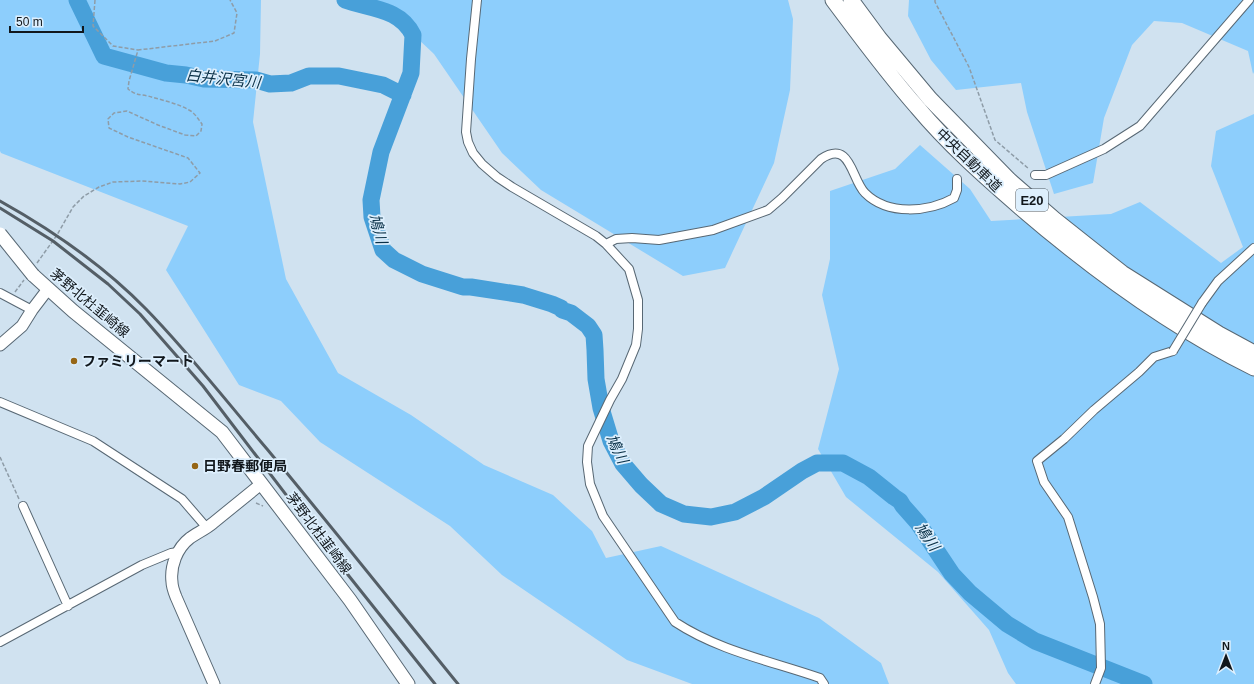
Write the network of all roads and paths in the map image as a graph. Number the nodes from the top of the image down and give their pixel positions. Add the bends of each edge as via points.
1 (95, 0) edge
2 (230, 0) edge
3 (477, 0) edge
4 (833, 0) edge
5 (851, 0) edge
6 (935, 0) edge
7 (1249, 0) edge
8 (138, 50) junction
9 (1035, 175) joint
10 (956, 179) dead end
11 (0, 234) edge
12 (606, 244) junction
13 (1254, 248) edge
14 (31, 273) junction
15 (48, 289) junction
16 (0, 293) edge
17 (11, 298) junction
18 (32, 310) junction
19 (0, 345) edge
20 (1254, 353) edge
21 (1254, 368) edge
22 (0, 402) edge
23 (0, 457) edge
24 (261, 484) junction
25 (255, 502) dead end
26 (23, 506) joint
27 (265, 507) dead end
28 (207, 528) junction
29 (178, 552) junction
30 (68, 606) junction
31 (0, 642) edge
32 (214, 684) edge
33 (408, 684) edge
34 (824, 684) edge
35 (1095, 684) edge

1 - 8 path via 93,26 113,46
2 - 8 path via 237,13 234,33 215,41
3 - 12 street via 466,132 473,153 496,177
4 - 21 highway, 中央自動車道 / E20 via 917,107 957,150 1000,190 1088,263 1160,314
5 - 20 highway, 中央自動車道 / E20 via 878,38 930,99 1009,180 1122,273
6 - 9 path via 969,67 995,140
7 - 9 street via 1140,126 1097,152 1046,175
8 - 14 path via 128,89 137,95 189,110 202,124 201,131 196,136 185,135 127,111 114,113 108,119 109,128 188,158 200,173 190,182 180,184 142,181 113,182 99,186 73,207
10 - 12 street via 957,190 954,198 944,204 918,210 894,208 876,201 865,193 845,157 829,154 768,210 706,232 659,240 616,239
11 - 14 main road, 茅野北杜韮崎線, bridge
12 - 34 street via 629,269 638,300 638,329 636,345 622,380 588,446 590,484 603,516 675,622 690,632 722,646 820,678
13 - 35 street, bridge via 1218,281 1173,351 1154,357 1064,440 1037,461 1044,482 1068,517 1093,597 1100,624 1101,668
14 - 15 main road, 茅野北杜韮崎線
14 - 17 path
15 - 18 main road
15 - 24 main road, 茅野北杜韮崎線 via 213,423
16 - 17 street
17 - 18 street
18 - 19 main road via 22,326
22 - 28 street via 93,441 182,500
23 - 26 path
24 - 28 main road
24 - 33 main road, 茅野北杜韮崎線 via 350,600
25 - 27 path
26 - 30 street
28 - 29 main road via 189,539
29 - 30 street via 142,565
29 - 32 main road via 174,562 172,584
30 - 31 street

